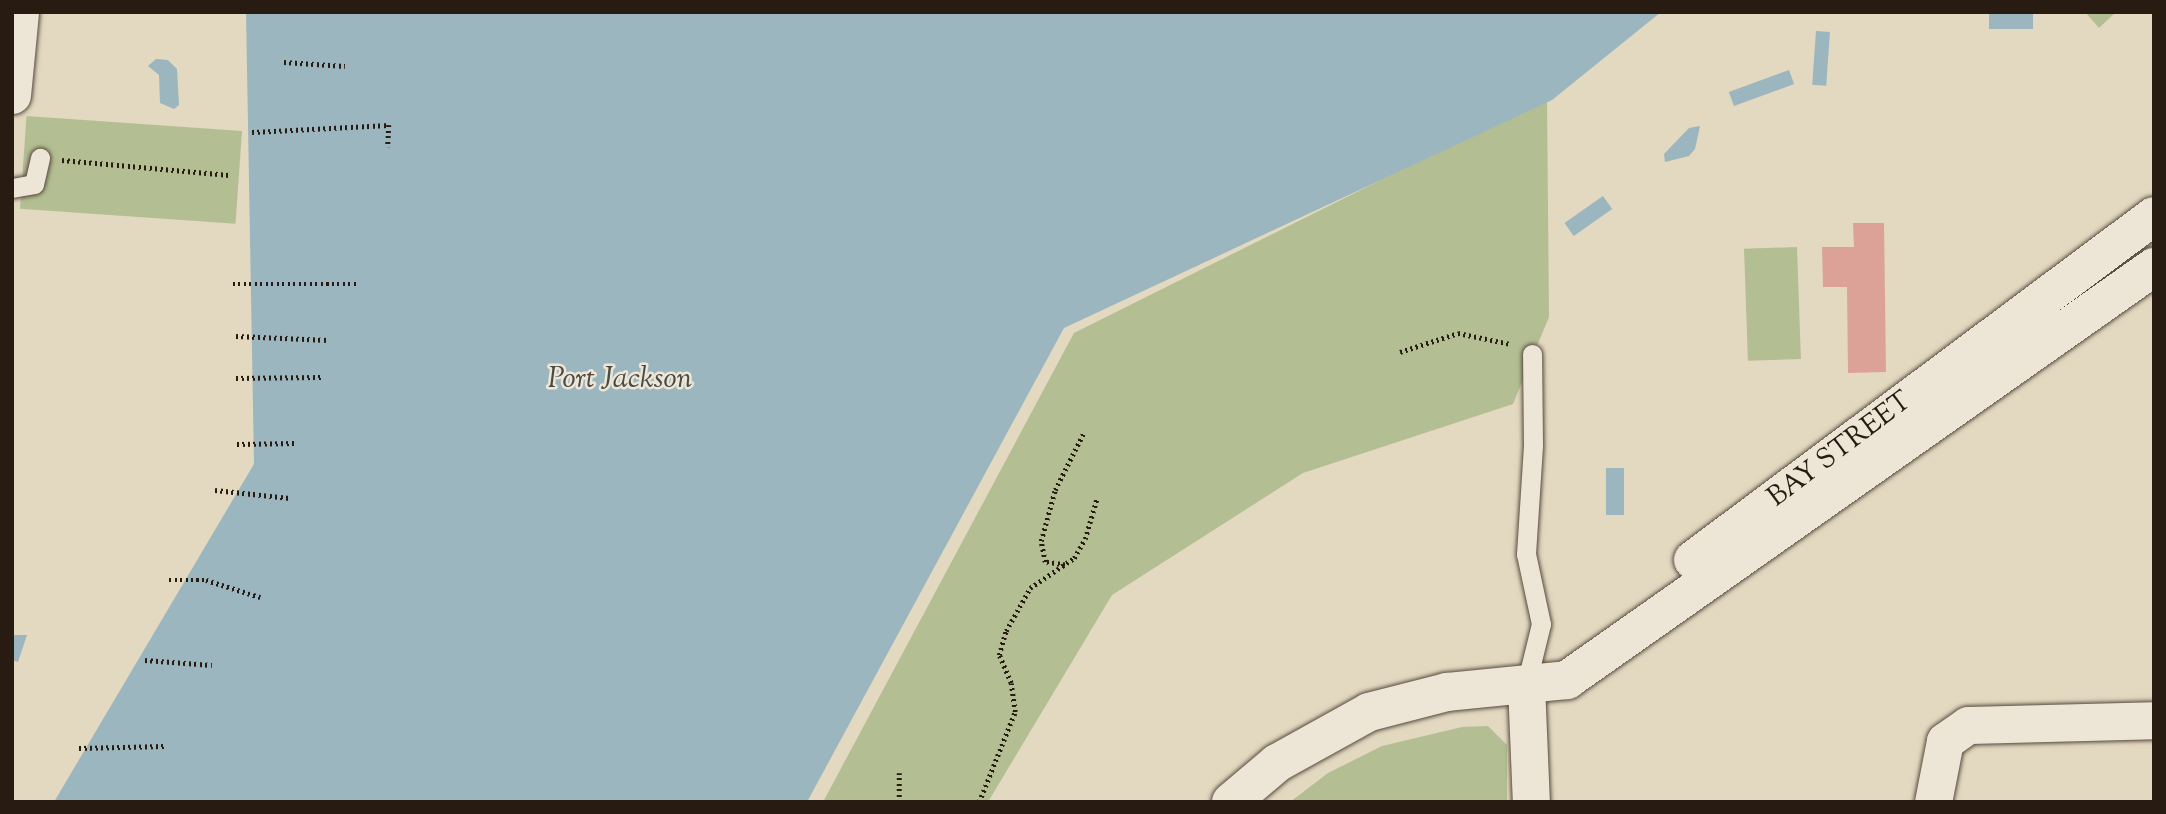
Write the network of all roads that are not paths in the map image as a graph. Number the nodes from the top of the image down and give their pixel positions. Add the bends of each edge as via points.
1 (20, 12) edge
2 (12, 95) edge
3 (40, 158) road end
4 (12, 188) edge
5 (2154, 216) edge
6 (2154, 267) edge
7 (1532, 354) road end
8 (1526, 685) junction
9 (2154, 720) edge
10 (1231, 802) edge
11 (1531, 802) edge
12 (1933, 802) edge

1 - 2 street
3 - 4 lane via 34,184
5 - 8 street, BAY STREET
6 - 8 street, BAY STREET via 1567,680
7 - 8 lane via 1534,445 1526,554 1541,624
8 - 10 street, BAY STREET via 1447,692 1369,712 1277,763
8 - 11 street
9 - 12 street via 1968,725 1945,741

